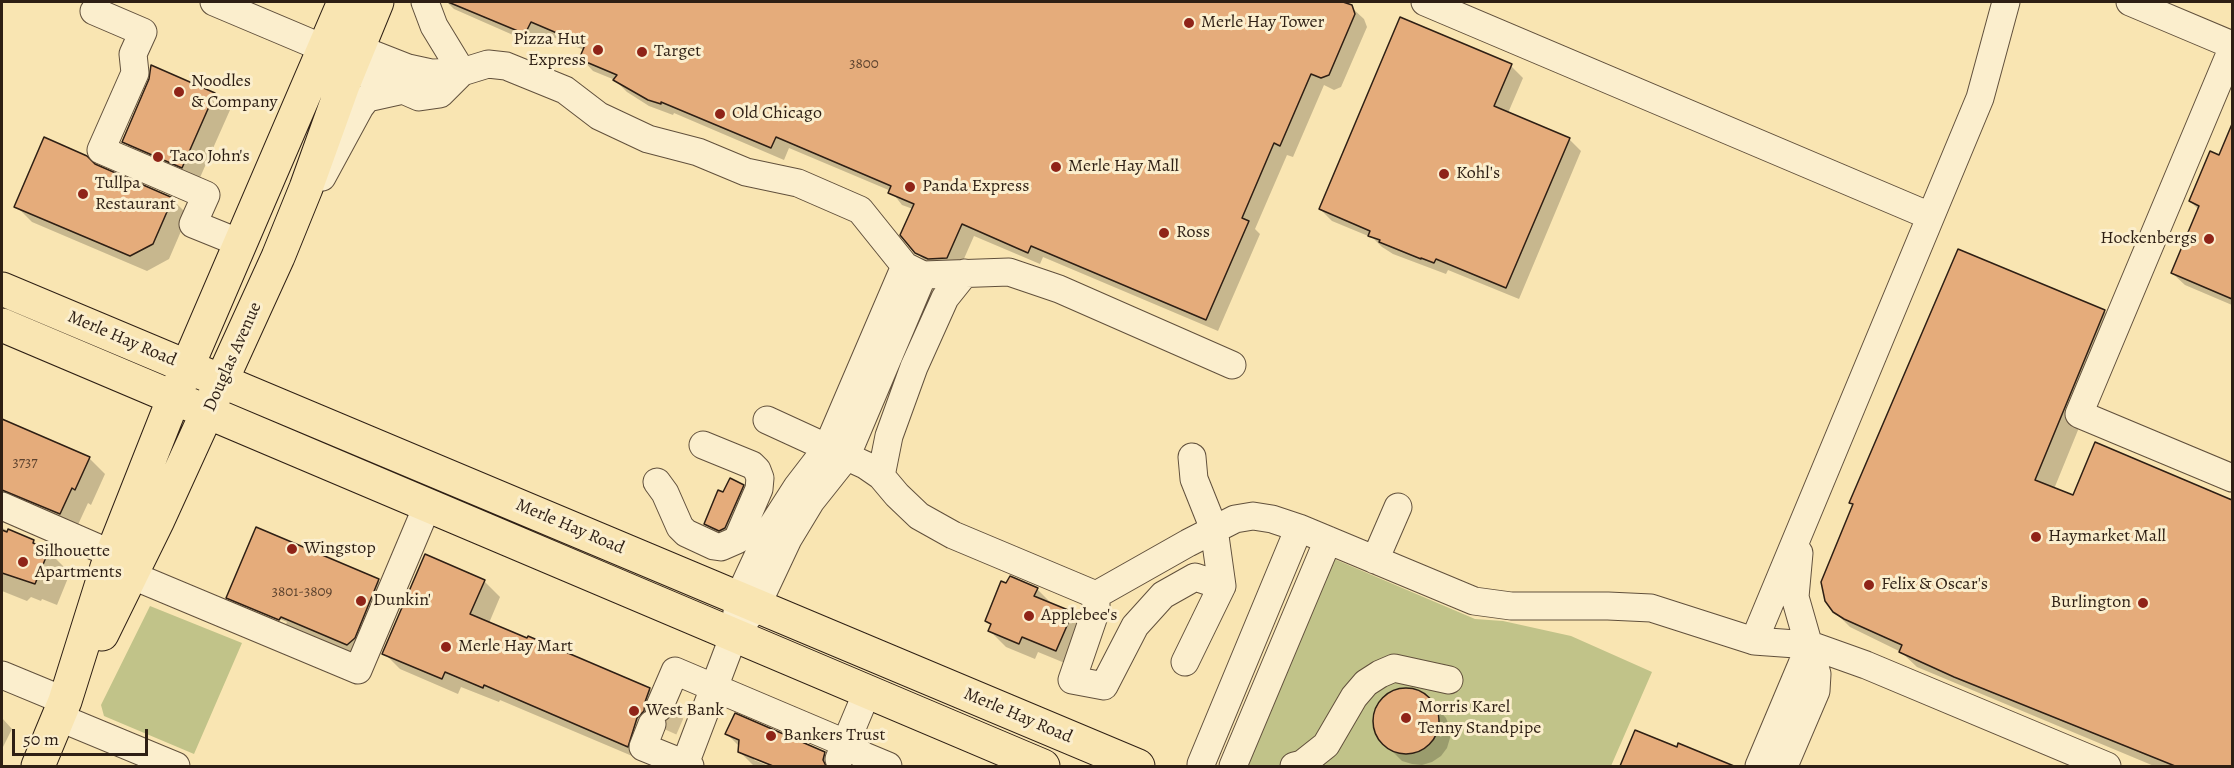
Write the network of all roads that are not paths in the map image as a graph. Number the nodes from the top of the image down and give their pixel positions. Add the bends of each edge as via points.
1 (214, 2) edge
2 (344, 2) edge
3 (377, 2) edge
4 (426, 2) edge
5 (1425, 2) edge
6 (2006, 2) edge
7 (2130, 2) edge
8 (94, 11) dead end
9 (2232, 45) edge
10 (323, 48) junction
11 (2232, 49) edge
12 (354, 58) junction
13 (462, 72) junction
14 (403, 90) junction
15 (1930, 216) junction
16 (240, 243) junction
17 (278, 257) junction
18 (914, 271) junction
19 (965, 273) junction
20 (2, 289) edge
21 (905, 317) junction
22 (2, 328) edge
23 (1232, 365) dead end
24 (188, 367) junction
25 (914, 367) junction
26 (221, 380) junction
27 (174, 400) junction
28 (207, 413) junction
29 (767, 420) dead end
30 (703, 445) dead end
31 (837, 452) junction
32 (1192, 457) dead end
33 (881, 476) junction
34 (2232, 478) edge
35 (657, 482) dead end
36 (428, 504) junction
37 (2, 506) edge
38 (1398, 507) dead end
39 (1806, 516) junction
40 (1299, 528) junction
41 (1214, 529) junction
42 (1328, 540) junction
43 (1375, 560) junction
44 (122, 565) junction
45 (1221, 586) junction
46 (1096, 595) junction
47 (748, 601) junction
48 (734, 635) junction
49 (1754, 640) junction
50 (1810, 645) junction
51 (1185, 662) dead end
52 (2, 675) edge
53 (1449, 680) dead end
54 (715, 687) junction
55 (867, 692) junction
56 (62, 709) junction
57 (852, 756) edge
58 (688, 765) edge
59 (38, 766) edge
60 (176, 766) edge
61 (888, 766) edge
62 (1043, 766) edge
63 (1138, 766) edge
64 (1202, 766) edge
65 (1233, 766) edge
66 (1294, 766) edge
67 (1759, 766) edge
68 (1784, 766) edge
69 (2107, 766) edge

1 - 10 street
2 - 10 main road, Douglas Avenue
3 - 12 main road, Douglas Avenue
4 - 13 street via 434,26
5 - 15 street
6 - 15 street via 1980,98
7 - 9 street
8 - 16 street via 143,32 133,54 135,73 101,150 206,195 193,224
10 - 12 street
10 - 16 main road, Douglas Avenue
11 - 34 street via 2079,414
12 - 13 street via 420,71
12 - 14 street
12 - 17 main road, Douglas Avenue
13 - 14 street via 440,94 419,97
13 - 18 street via 488,64 506,66 565,90 599,116 648,139 746,172 798,183 860,210
14 - 17 street via 367,98 360,107
15 - 39 street
16 - 24 main road, Douglas Avenue
17 - 26 main road, Douglas Avenue
18 - 19 street
18 - 21 street
18 - 31 street
19 - 23 street via 1009,272
19 - 25 street via 945,298
20 - 24 main road, Merle Hay Road
21 - 25 street
21 - 31 street
22 - 27 main road, Merle Hay Road
24 - 26 main road, Merle Hay Road
24 - 27 main road, Douglas Avenue
25 - 33 street via 889,436
26 - 28 main road, Douglas Avenue
26 - 47 main road, Merle Hay Road
27 - 28 main road, Merle Hay Road
27 - 44 main road, Douglas Avenue
28 - 36 main road, Merle Hay Road
28 - 44 main road, Douglas Avenue
29 - 31 street
30 - 35 street via 752,465 760,478 738,540 721,547 686,533
31 - 33 street
31 - 47 street via 797,487 772,526
32 - 41 street via 1194,479
33 - 46 street via 908,507 936,525
36 - 44 street via 358,670
36 - 48 main road, Merle Hay Road
37 - 44 street
38 - 43 street
39 - 49 street
39 - 50 street via 1795,597
40 - 41 street via 1253,516
40 - 42 street
40 - 64 street
41 - 45 street
41 - 46 street
42 - 43 street
42 - 65 street
43 - 49 street via 1474,601 1511,606 1651,608
44 - 56 main road, Douglas Avenue via 111,618
45 - 46 street via 1195,578 1163,595 1135,626 1104,687 1072,680 1096,610
45 - 51 street
47 - 48 street
47 - 63 main road, Merle Hay Road
48 - 54 street
48 - 55 main road, Merle Hay Road
49 - 50 street
50 - 67 street
50 - 68 street via 1817,674 1816,690
50 - 69 street
52 - 56 street
53 - 66 street via 1394,668 1380,674 1354,698 1326,746
54 - 57 street
54 - 58 street
54 - 58 street via 681,674 657,729
55 - 57 street
55 - 62 main road, Merle Hay Road
56 - 59 main road, Douglas Avenue
56 - 60 street
57 - 61 street

